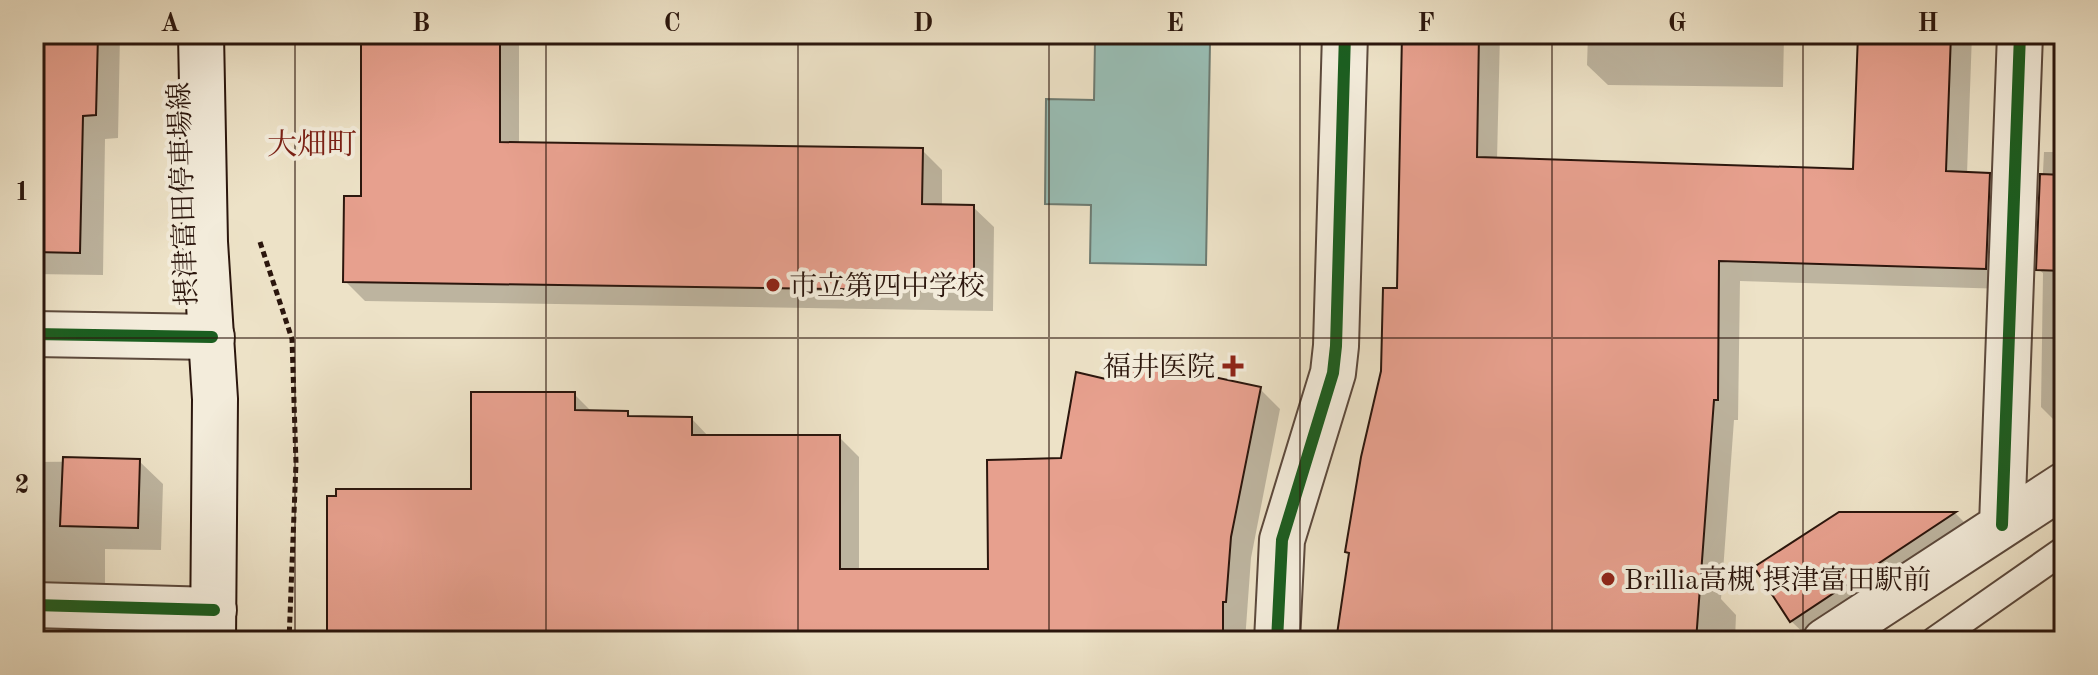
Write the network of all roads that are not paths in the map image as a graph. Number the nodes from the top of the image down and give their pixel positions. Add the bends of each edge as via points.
1 (201, 34) edge
2 (1345, 34) edge
3 (2020, 34) edge
4 (34, 334) edge
5 (212, 337) junction
6 (2064, 485) edge
7 (2002, 525) junction
8 (2064, 550) edge
9 (34, 605) edge
10 (213, 625) edge
11 (1277, 641) edge
12 (1825, 641) edge
13 (1934, 641) edge

1 - 5 street, 摂津富田停車場線
2 - 11 street via 1333,373 1282,540
3 - 7 street
4 - 5 street
5 - 10 street, 摂津富田停車場線
6 - 7 street
7 - 12 street
8 - 13 lane
9 - 10 street

